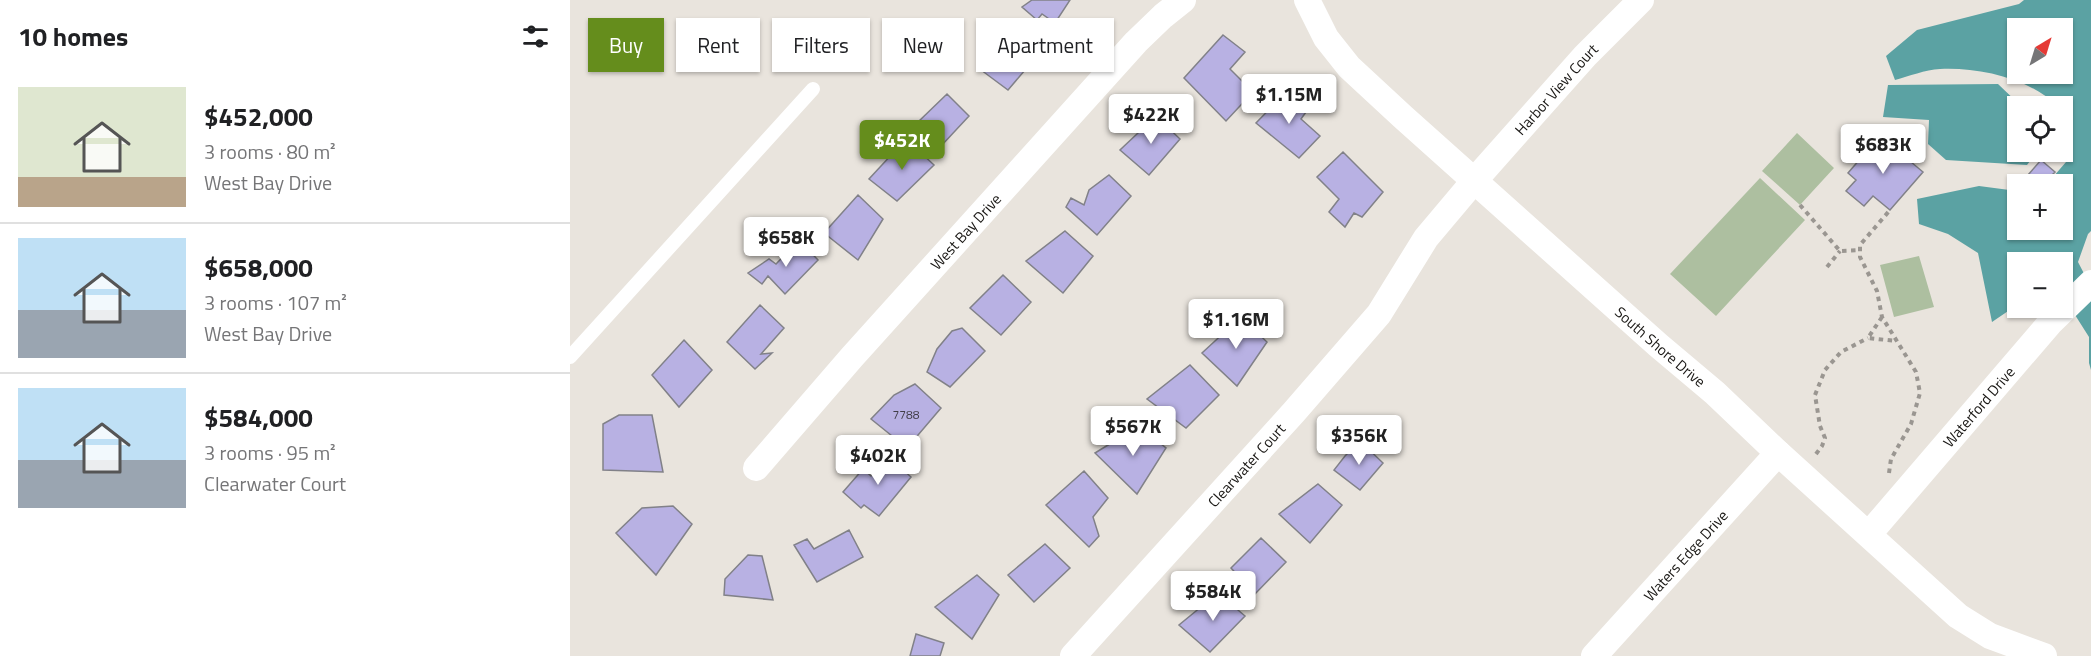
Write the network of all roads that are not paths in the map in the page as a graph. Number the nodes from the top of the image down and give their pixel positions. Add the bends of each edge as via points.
1 (1183, 0) edge
2 (1307, 0) edge
3 (1641, 0) edge
4 (813, 89) dead end
5 (1474, 181) junction
6 (2091, 283) edge
7 (570, 357) edge
8 (1778, 453) junction
9 (756, 468) dead end
10 (1869, 534) junction
11 (1073, 656) edge
12 (1594, 656) edge
13 (2044, 656) edge

1 - 9 street, West Bay Drive via 1136,42
2 - 5 street, South Shore Drive via 1326,38 1349,67
3 - 5 street, Harbor View Court via 1585,56
4 - 7 lane
5 - 8 street, South Shore Drive
5 - 11 street, Clearwater Court via 1426,237 1379,314
6 - 10 street, Waterford Drive via 2050,323
8 - 10 street, South Shore Drive
8 - 12 street, Waters Edge Drive
10 - 13 street, South Shore Drive via 1958,616 1990,636

